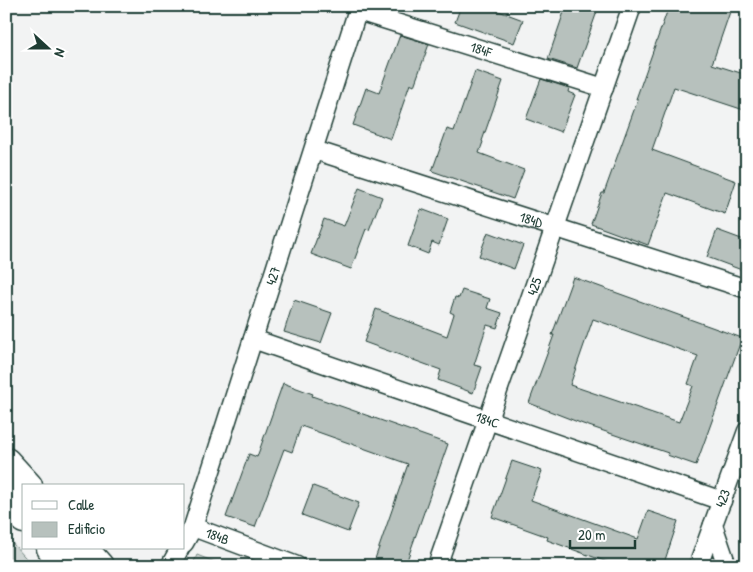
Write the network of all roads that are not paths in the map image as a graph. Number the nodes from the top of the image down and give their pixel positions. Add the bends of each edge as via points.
1 (632, 6) edge
2 (358, 8) edge
3 (604, 88) junction
4 (314, 150) junction
5 (555, 227) junction
6 (747, 289) edge
7 (253, 339) junction
8 (488, 420) junction
9 (747, 431) edge
10 (6, 462) edge
11 (26, 484) edge
12 (6, 499) edge
13 (722, 501) junction
14 (22, 516) edge
15 (713, 525) junction
16 (193, 527) junction
17 (185, 541) edge
18 (53, 550) edge
19 (85, 550) edge
20 (179, 550) edge
21 (68, 566) edge
22 (99, 566) edge
23 (170, 566) edge
24 (297, 566) edge
25 (437, 566) edge
26 (698, 566) edge
27 (727, 566) edge

1 - 3 street, 425
2 - 3 street, 184F
2 - 4 street, 427
3 - 5 street, 425
4 - 5 street, 184D
4 - 7 street, 427
5 - 6 street, 184D
5 - 8 street, 425
7 - 8 street, 184C
7 - 16 street, 427
8 - 13 street, 184C
8 - 25 street, 425
9 - 13 street, 423
10 - 11 main road
12 - 14 main road
13 - 15 street, 423
15 - 26 street, 423
15 - 27 street
16 - 17 street, 427
16 - 24 street, 184B
18 - 21 main road
19 - 22 main road
20 - 23 street

